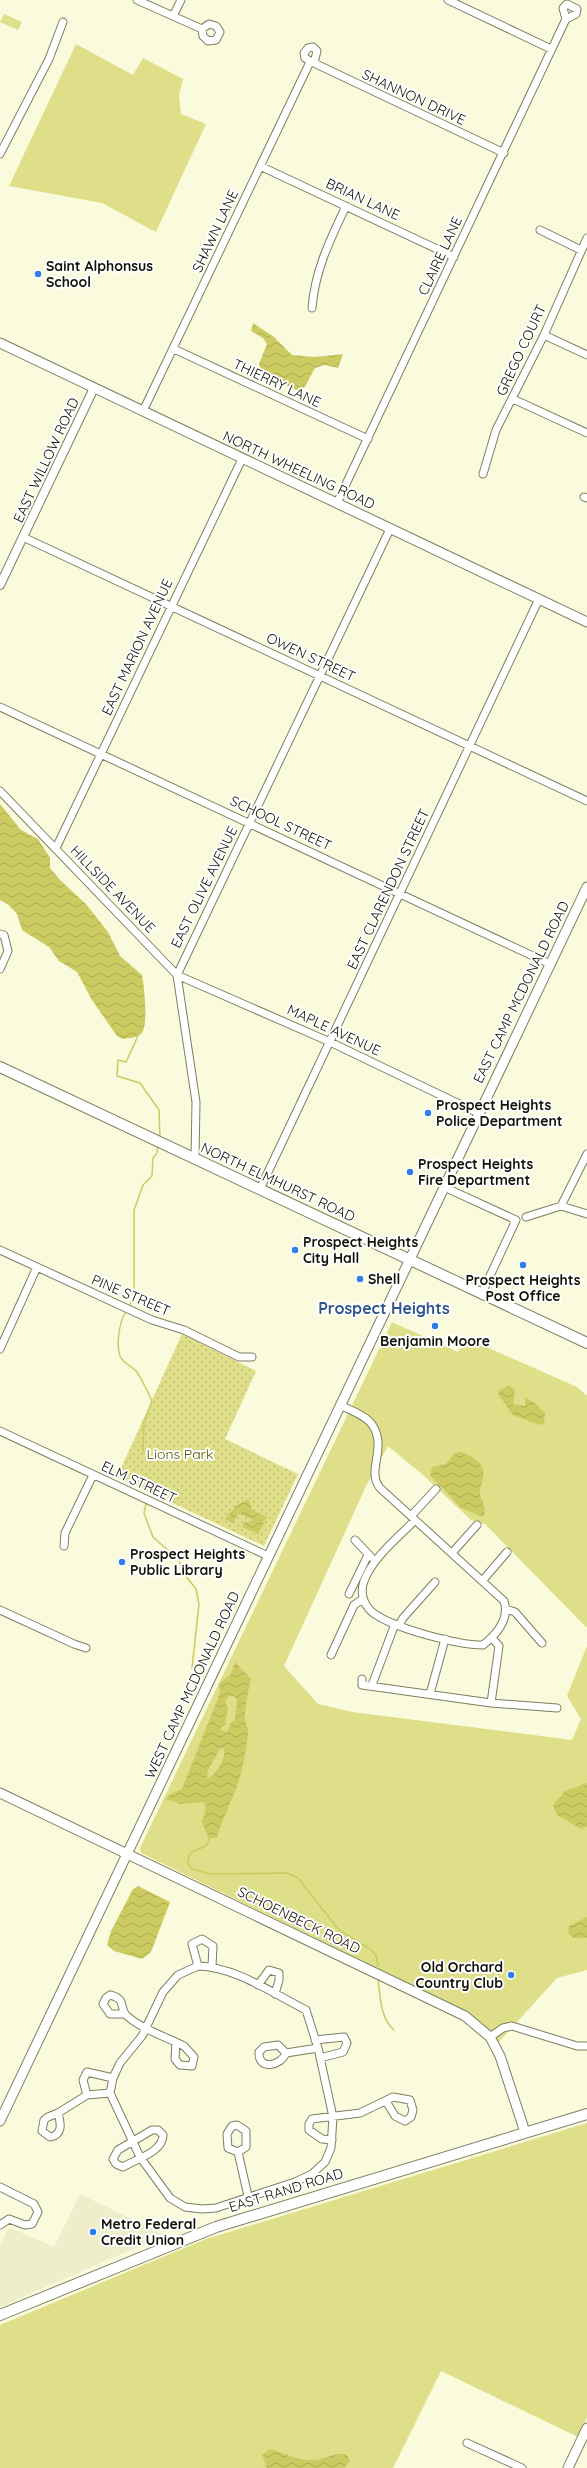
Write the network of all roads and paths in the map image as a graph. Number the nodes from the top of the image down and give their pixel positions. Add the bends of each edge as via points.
1 (137, 0) edge
2 (181, 0) edge
3 (448, 0) edge
4 (463, 3) edge
5 (173, 16) junction
6 (566, 19) dead end
7 (63, 22) dead end
8 (202, 29) dead end
9 (551, 49) junction
10 (312, 62) joint
11 (504, 153) junction
12 (0, 154) edge
13 (260, 166) junction
14 (346, 206) junction
15 (540, 230) dead end
16 (587, 238) edge
17 (581, 250) junction
18 (454, 257) junction
19 (312, 308) dead end
20 (544, 335) junction
21 (0, 343) edge
22 (174, 349) junction
23 (587, 355) edge
24 (94, 388) junction
25 (513, 399) junction
26 (143, 412) junction
27 (587, 433) edge
28 (368, 439) junction
29 (242, 459) junction
30 (483, 474) dead end
31 (337, 503) junction
32 (390, 529) junction
33 (24, 537) junction
34 (0, 585) edge
35 (539, 599) junction
36 (170, 606) junction
37 (587, 622) edge
38 (320, 676) junction
39 (0, 707) edge
40 (470, 746) junction
41 (101, 754) junction
42 (0, 791) edge
43 (587, 801) edge
44 (249, 823) junction
45 (56, 848) junction
46 (587, 888) edge
47 (400, 893) junction
48 (0, 934) edge
49 (550, 964) junction
50 (0, 970) edge
51 (177, 975) junction
52 (330, 1042) junction
53 (0, 1067) edge
54 (478, 1113) junction
55 (587, 1154) edge
56 (195, 1159) junction
57 (444, 1187) junction
58 (260, 1189) junction
59 (561, 1206) junction
60 (587, 1214) edge
61 (526, 1217) dead end
62 (0, 1250) edge
63 (409, 1260) junction
64 (37, 1267) junction
65 (482, 1293) junction
66 (587, 1343) edge
67 (0, 1349) edge
68 (252, 1357) dead end
69 (342, 1406) junction
70 (0, 1431) edge
71 (93, 1475) junction
72 (436, 1489) dead end
73 (413, 1518) junction
74 (477, 1525) dead end
75 (355, 1540) dead end
76 (64, 1546) dead end
77 (507, 1552) dead end
78 (452, 1553) junction
79 (368, 1555) junction
80 (268, 1556) junction
81 (376, 1561) junction
82 (483, 1580) junction
83 (435, 1582) dead end
84 (349, 1594) dead end
85 (363, 1599) junction
86 (506, 1609) junction
87 (0, 1610) edge
88 (397, 1624) junction
89 (492, 1638) junction
90 (445, 1639) junction
91 (542, 1643) dead end
92 (86, 1648) dead end
93 (331, 1655) dead end
94 (362, 1679) dead end
95 (372, 1685) junction
96 (430, 1694) junction
97 (491, 1703) junction
98 (556, 1708) dead end
99 (0, 1793) edge
100 (127, 1854) junction
101 (198, 1966) junction
102 (212, 1966) junction
103 (258, 1985) junction
104 (275, 1994) junction
105 (124, 2014) dead end
106 (146, 2027) junction
107 (490, 2038) junction
108 (315, 2040) junction
109 (176, 2042) dead end
110 (587, 2046) edge
111 (318, 2048) junction
112 (286, 2053) dead end
113 (320, 2058) junction
114 (113, 2078) junction
115 (110, 2093) junction
116 (87, 2095) junction
117 (386, 2101) dead end
118 (58, 2113) dead end
119 (587, 2114) edge
120 (333, 2117) junction
121 (0, 2121) edge
122 (525, 2132) junction
123 (332, 2140) junction
124 (133, 2141) junction
125 (238, 2152) dead end
126 (140, 2157) junction
127 (0, 2187) edge
128 (248, 2196) junction
129 (0, 2225) edge
130 (0, 2315) edge
131 (587, 2428) edge
132 (467, 2443) dead end
133 (522, 2468) edge
134 (568, 2468) edge

1 - 5 street
2 - 5 street
3 - 4 street
4 - 9 street
5 - 8 street
6 - 9 street, CLAIRE LANE
7 - 12 street via 50,59
9 - 11 street, CLAIRE LANE
10 - 11 street, SHANNON DRIVE
10 - 13 street, SHAWN LANE
11 - 18 street, CLAIRE LANE
13 - 14 street, BRIAN LANE
13 - 22 street, SHAWN LANE
14 - 18 street, BRIAN LANE
14 - 19 street via 316,276
15 - 17 street
16 - 17 street, GREGO COURT
17 - 20 street, GREGO COURT
18 - 28 street, CLAIRE LANE
20 - 23 street
20 - 25 street, GREGO COURT
21 - 24 main road, NORTH WHEELING ROAD
22 - 26 street, SHAWN LANE
22 - 28 street, THIERRY LANE
24 - 26 main road, NORTH WHEELING ROAD
24 - 33 street, EAST WILLOW ROAD
25 - 27 street
25 - 30 street, GREGO COURT via 496,430
26 - 29 main road, NORTH WHEELING ROAD
28 - 31 street, CLAIRE LANE
29 - 31 main road, NORTH WHEELING ROAD
29 - 36 street, EAST MARION AVENUE
31 - 32 main road, NORTH WHEELING ROAD
32 - 35 main road, NORTH WHEELING ROAD
32 - 38 street, EAST OLIVE AVENUE
33 - 34 street, EAST WILLOW ROAD
33 - 36 street, OWEN STREET
35 - 37 main road, NORTH WHEELING ROAD
35 - 40 street, EAST CLARENDON STREET
36 - 38 street, OWEN STREET
36 - 41 street, EAST MARION AVENUE
38 - 40 street, OWEN STREET
38 - 44 street, EAST OLIVE AVENUE
39 - 41 street, SCHOOL STREET
40 - 43 street, OWEN STREET
40 - 47 street, EAST CLARENDON STREET
41 - 44 street, SCHOOL STREET
41 - 45 street, EAST MARION AVENUE
42 - 45 street, HILLSIDE AVENUE
44 - 47 street, SCHOOL STREET
44 - 51 street, EAST OLIVE AVENUE
45 - 51 street, HILLSIDE AVENUE
46 - 49 main road, EAST CAMP MCDONALD ROAD
47 - 49 street, SCHOOL STREET
47 - 52 street, EAST CLARENDON STREET
48 - 50 street via 4,936 8,951
49 - 54 main road, EAST CAMP MCDONALD ROAD
51 - 52 street, MAPLE AVENUE
51 - 56 street via 196,1102
52 - 54 street, MAPLE AVENUE
52 - 58 street, EAST CLARENDON STREET
53 - 56 main road, NORTH ELMHURST ROAD
54 - 57 main road, EAST CAMP MCDONALD ROAD
55 - 59 street
56 - 58 main road, NORTH ELMHURST ROAD
57 - 63 main road, EAST CAMP MCDONALD ROAD
57 - 65 street via 516,1220
58 - 63 main road, NORTH ELMHURST ROAD
59 - 60 street
59 - 61 street
62 - 64 street, PINE STREET
63 - 65 main road, NORTH ELMHURST ROAD
63 - 69 main road, WEST CAMP MCDONALD ROAD
64 - 67 street
64 - 68 street, PINE STREET via 152,1320 184,1330 239,1357
65 - 66 main road, NORTH ELMHURST ROAD
69 - 73 street via 364,1417 373,1426 379,1453 374,1473 376,1484
69 - 80 main road, WEST CAMP MCDONALD ROAD
70 - 71 street, ELM STREET
71 - 76 street via 65,1533
71 - 80 street, ELM STREET
72 - 73 street
73 - 78 street
73 - 81 street
74 - 78 street
75 - 79 street
77 - 82 street
78 - 82 street
79 - 81 street
79 - 84 street
80 - 100 main road, WEST CAMP MCDONALD ROAD
81 - 85 street via 364,1582
82 - 86 street via 504,1601
83 - 88 street
85 - 88 street via 372,1612
85 - 93 street via 354,1605
86 - 89 street via 502,1626
86 - 91 street via 515,1612
87 - 92 street
88 - 90 street
88 - 95 street
89 - 90 street via 483,1645
89 - 97 street via 499,1646
90 - 96 street
94 - 95 street via 362,1685
95 - 96 street
96 - 97 street
97 - 98 street
99 - 100 main road, SCHOENBECK ROAD
100 - 107 main road, SCHOENBECK ROAD via 465,2016
100 - 121 main road, WEST CAMP MCDONALD ROAD
101 - 102 street
101 - 102 street via 192,1944 202,1939 213,1946
101 - 106 street via 178,1975 163,1992
102 - 103 street via 228,1970
103 - 104 street
103 - 104 street via 264,1974 274,1970 279,1973 280,1980
104 - 108 street via 306,2010
105 - 106 street
106 - 109 street
106 - 114 street via 142,2036 120,2063
107 - 110 street via 503,2028 512,2026 577,2046
107 - 122 main road, SCHOENBECK ROAD via 500,2056
108 - 111 street
108 - 113 street via 340,2036 346,2043 343,2052
111 - 112 street
111 - 113 street
113 - 120 street
114 - 115 street
114 - 116 street via 87,2072 83,2080
115 - 116 street
115 - 124 street
116 - 118 street
117 - 120 street via 360,2113
119 - 122 main road, EAST RAND ROAD
120 - 123 street
120 - 123 street via 312,2120 309,2124 309,2130 315,2136
122 - 130 main road, EAST RAND ROAD via 216,2227
123 - 128 street via 325,2162 312,2174 295,2182
124 - 126 street
124 - 126 street via 114,2154 113,2158 116,2164 123,2167
124 - 126 street via 152,2130 158,2130 162,2134 163,2141 159,2147
125 - 128 street
126 - 128 street via 170,2198 186,2207 216,2208
127 - 129 street via 34,2204 38,2212 32,2224 26,2225 9,2219
131 - 134 main road
132 - 133 street

